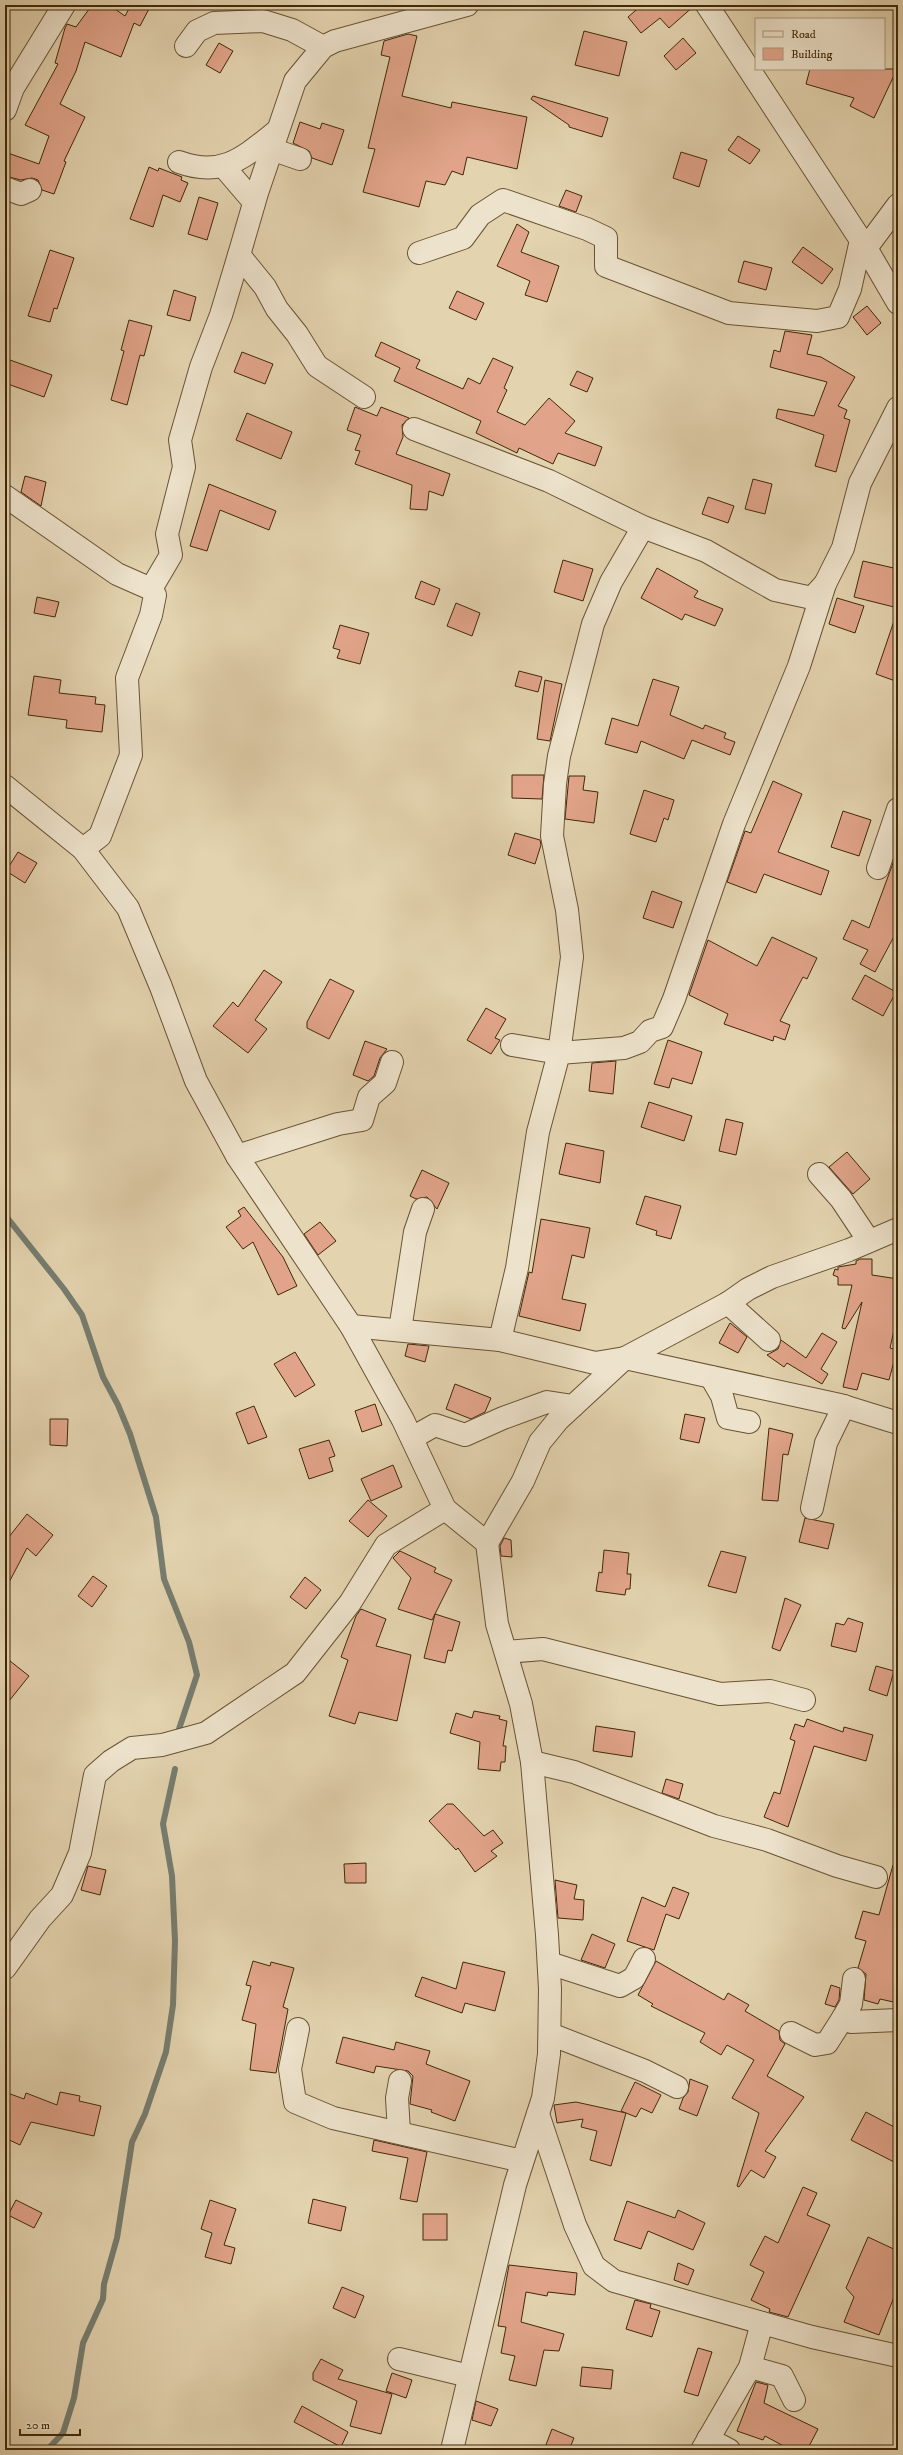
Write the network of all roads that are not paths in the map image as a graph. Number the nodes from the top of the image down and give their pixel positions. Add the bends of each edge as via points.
1 (64, 5) edge
2 (467, 5) edge
3 (707, 5) edge
4 (302, 36) junction
5 (186, 46) dead end
6 (323, 47) junction
7 (294, 84) junction
8 (5, 110) edge
9 (274, 140) junction
10 (300, 159) dead end
11 (179, 162) dead end
12 (224, 167) junction
13 (5, 188) edge
14 (30, 190) dead end
15 (254, 202) junction
16 (898, 205) edge
17 (864, 244) junction
18 (419, 253) dead end
19 (239, 255) junction
20 (898, 304) edge
21 (364, 397) dead end
22 (898, 408) edge
23 (414, 429) dead end
24 (5, 496) edge
25 (643, 527) junction
26 (825, 584) junction
27 (151, 589) junction
28 (5, 786) edge
29 (898, 809) edge
30 (83, 849) junction
31 (878, 868) dead end
32 (512, 1045) dead end
33 (559, 1053) junction
34 (392, 1062) dead end
35 (237, 1156) junction
36 (819, 1174) dead end
37 (423, 1209) dead end
38 (898, 1229) edge
39 (869, 1241) junction
40 (728, 1303) junction
41 (351, 1326) junction
42 (400, 1330) junction
43 (500, 1340) junction
44 (769, 1340) dead end
45 (625, 1358) junction
46 (711, 1377) junction
47 (573, 1406) junction
48 (844, 1406) junction
49 (749, 1422) dead end
50 (898, 1423) edge
51 (412, 1438) junction
52 (812, 1508) dead end
53 (445, 1509) junction
54 (487, 1543) junction
55 (506, 1652) junction
56 (804, 1700) dead end
57 (532, 1762) junction
58 (876, 1877) dead end
59 (644, 1959) dead end
60 (549, 1963) junction
61 (5, 1968) edge
62 (854, 1978) dead end
63 (843, 2018) junction
64 (898, 2020) edge
65 (298, 2029) dead end
66 (791, 2033) dead end
67 (550, 2034) junction
68 (400, 2081) dead end
69 (677, 2087) dead end
70 (538, 2114) junction
71 (399, 2132) junction
72 (522, 2161) junction
73 (762, 2323) junction
74 (898, 2356) edge
75 (399, 2359) dead end
76 (750, 2367) junction
77 (469, 2376) junction
78 (794, 2400) dead end
79 (705, 2445) edge
80 (452, 2450) edge
81 (729, 2450) edge

1 - 8 street via 13,88
2 - 6 street via 335,41
3 - 17 street
4 - 5 street via 263,21 214,23 197,31
4 - 6 street
4 - 7 street
6 - 7 street
7 - 9 street
9 - 10 street
9 - 12 street
9 - 15 street
11 - 12 street via 197,168
12 - 15 street
13 - 14 street via 21,194
15 - 19 street
16 - 17 street
17 - 18 street via 838,317 817,321 729,313 696,302 606,266 606,238 503,200 480,215 463,238
17 - 20 street
19 - 21 street via 264,287 276,309 297,334 317,366
19 - 27 street via 201,367 180,440 184,467 167,534 171,555
22 - 26 street via 860,483 843,548
23 - 25 street via 549,481
24 - 27 street via 117,574
25 - 26 street via 706,551 775,590 812,598
25 - 33 street via 611,582 594,624 559,756 552,836 567,910 572,957
26 - 33 street via 799,666 734,824 662,1027 650,1031 640,1042 624,1048
27 - 30 street via 155,595 152,615 127,678 131,755 100,836
28 - 30 street
29 - 31 street
30 - 35 street via 128,908 196,1081
32 - 33 street
33 - 43 street via 538,1132 517,1268
34 - 35 street via 385,1083 368,1097 362,1120 338,1124
35 - 41 street
36 - 39 street via 841,1199
37 - 42 street via 415,1232
38 - 39 street
39 - 40 street via 772,1277
40 - 44 street
40 - 45 street
41 - 42 street
41 - 51 street
42 - 43 street
43 - 45 street via 595,1363
45 - 46 street
45 - 47 street
46 - 48 street
46 - 49 street via 722,1396 728,1418
47 - 51 street via 547,1402 465,1435 435,1426
47 - 54 street via 540,1442 523,1481
48 - 50 street
48 - 52 street via 826,1443
51 - 53 street
53 - 54 street
53 - 61 street via 386,1545 350,1603 296,1673 206,1733 162,1745 132,1748 95,1775 80,1853 62,1895 40,1919
54 - 55 street via 497,1624
55 - 56 street via 543,1649 720,1694 770,1691
55 - 57 street
57 - 58 street via 574,1772 714,1826 767,1840 837,1866
57 - 60 street
59 - 60 street via 634,1978 620,1986
60 - 67 street
62 - 63 street via 851,2004
63 - 64 street via 850,2022
63 - 66 street via 827,2043 815,2045
65 - 71 street via 290,2069 295,2102 333,2118
67 - 69 street via 645,2071
67 - 70 street via 547,2068
68 - 71 street via 397,2098
70 - 72 street
70 - 73 street via 575,2225 594,2266 614,2281
71 - 72 street
72 - 77 street
73 - 74 street
73 - 76 street
75 - 77 street
76 - 78 street via 782,2376
76 - 79 street
77 - 80 street
79 - 81 street

